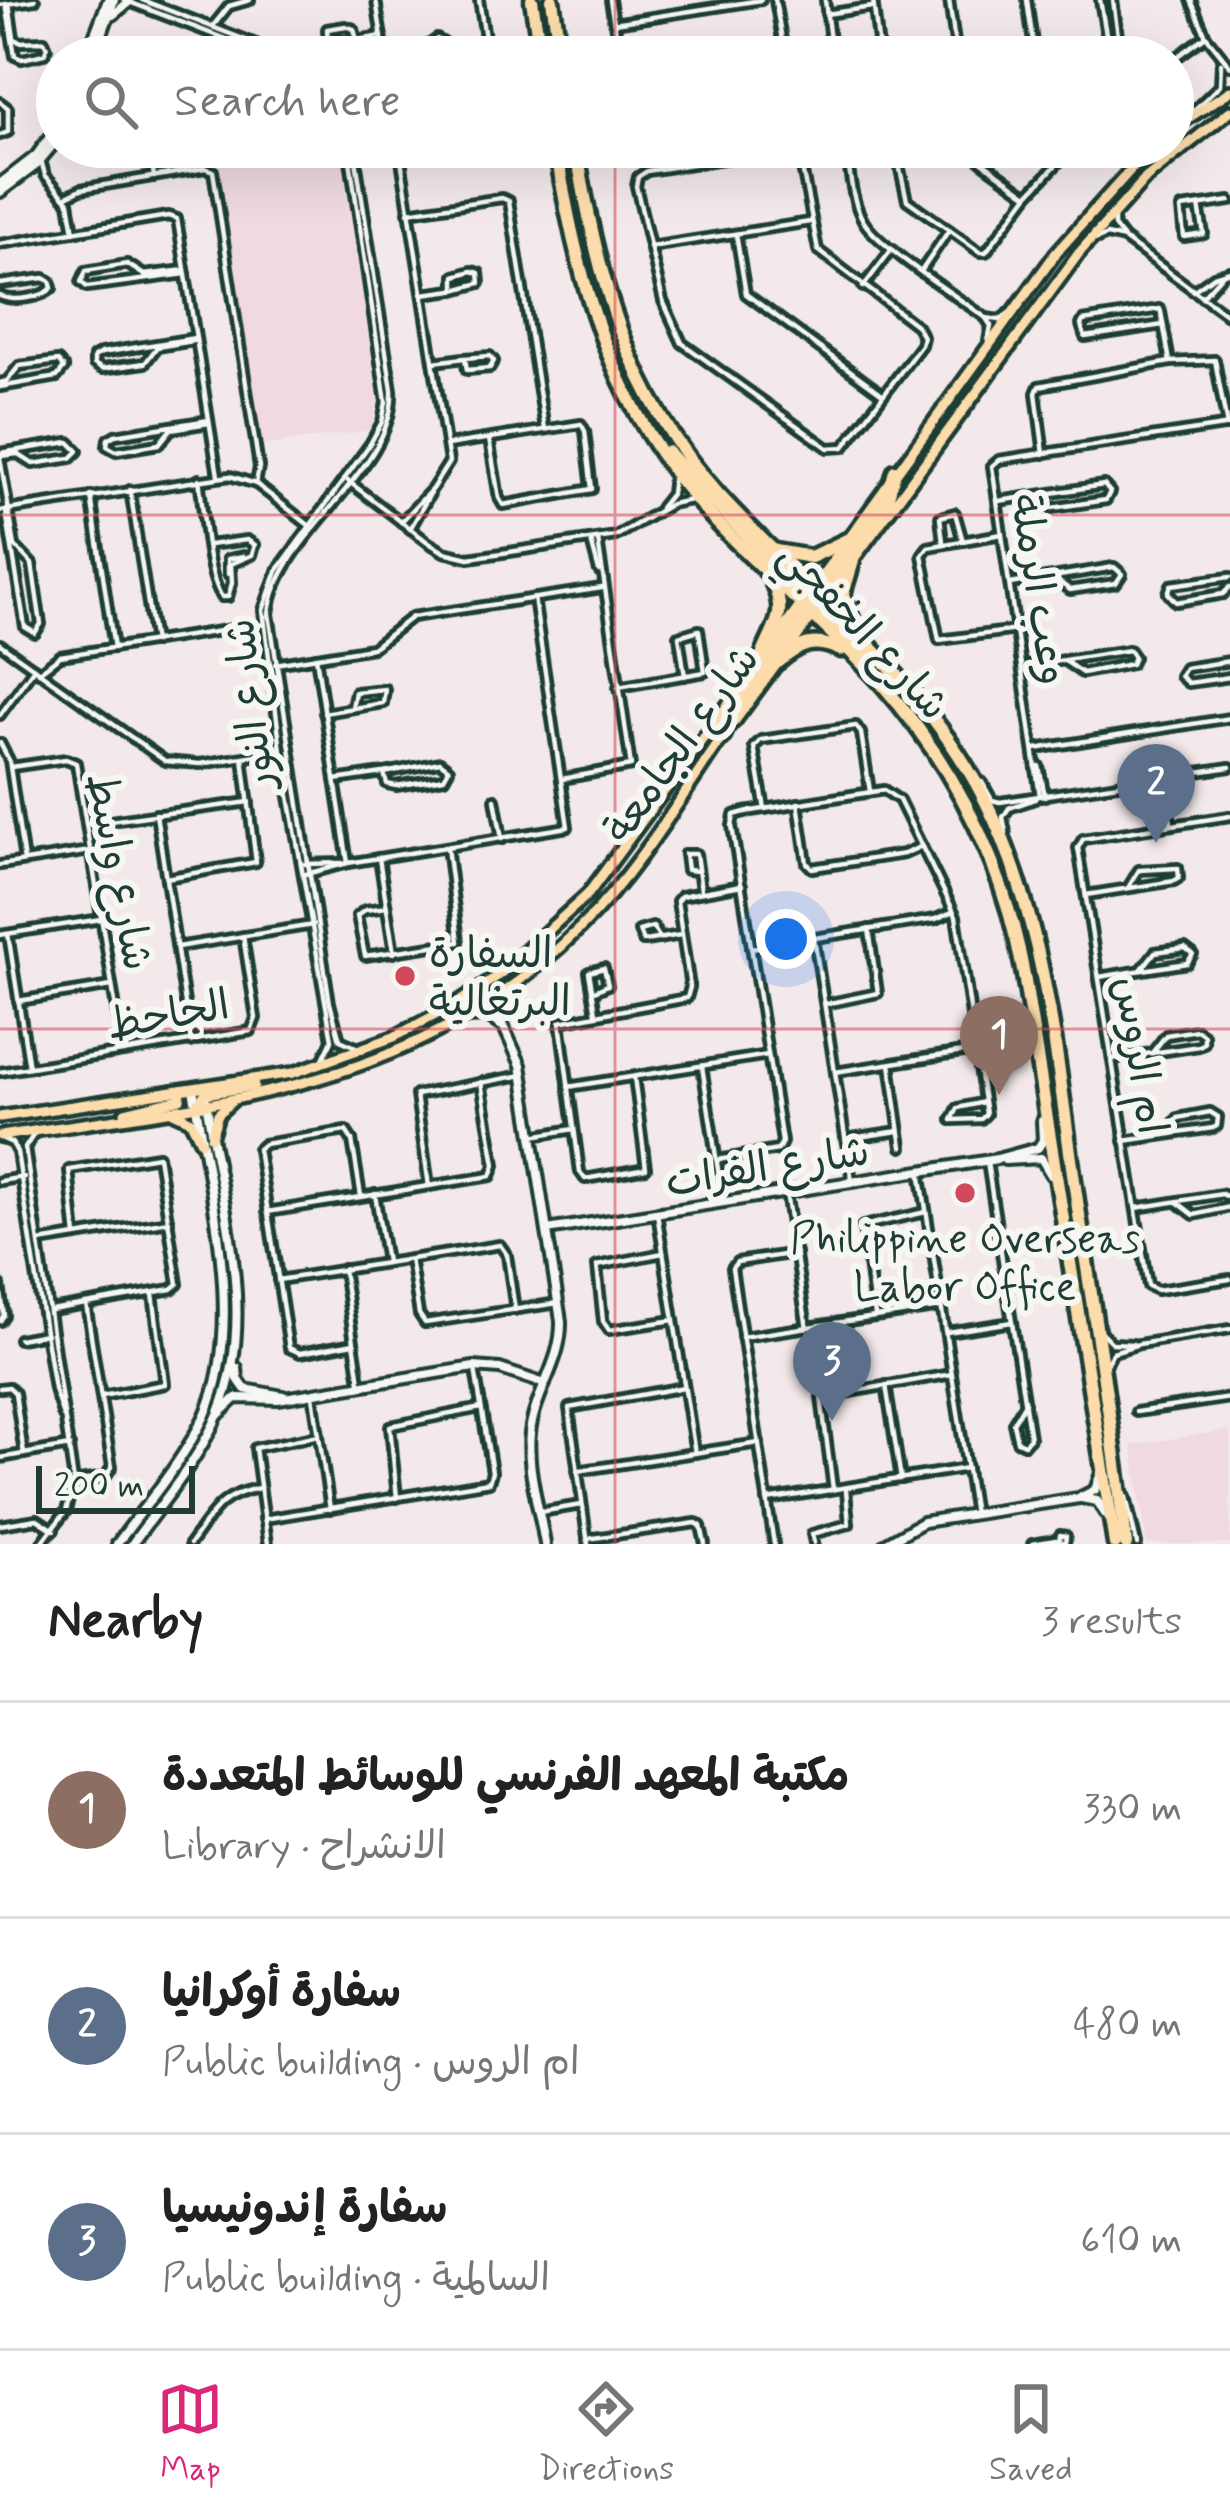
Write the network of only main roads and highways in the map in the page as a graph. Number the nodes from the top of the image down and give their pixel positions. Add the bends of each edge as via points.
1 (532, 0) edge
2 (552, 0) edge
3 (538, 36) edge
4 (558, 36) edge
5 (1230, 91) edge
6 (1230, 111) edge
7 (1194, 113) edge
8 (1194, 137) edge
9 (560, 168) edge
10 (580, 168) edge
11 (1131, 168) edge
12 (1157, 168) edge
13 (655, 444) junction
14 (895, 471) junction
15 (847, 540) junction
16 (771, 549) junction
17 (853, 561) junction
18 (768, 572) junction
19 (811, 603) junction
20 (859, 636) junction
21 (761, 659) junction
22 (857, 660) junction
23 (778, 662) junction
24 (906, 685) junction
25 (722, 738) junction
26 (197, 1094) junction
27 (237, 1098) junction
28 (161, 1110) junction
29 (0, 1118) edge
30 (116, 1118) junction
31 (0, 1137) edge
32 (1108, 1458) junction
33 (1114, 1539) edge
34 (1131, 1544) edge

1 - 3 highway
2 - 4 highway
5 - 7 main road
6 - 8 main road, شارع الجامعة
9 - 13 highway, شارع الخفجي via 592,315
10 - 16 highway, شارع الخفجي via 601,279 636,371 684,452
11 - 14 main road, شارع الجامعة via 1077,226
12 - 17 main road, شارع الجامعة via 1079,253
13 - 18 highway, شارع الخفجي
13 - 19 highway
14 - 15 main road, شارع الجامعة
14 - 19 highway via 886,500
15 - 16 highway via 811,557
15 - 19 main road, شارع الجامعة
16 - 19 highway, شارع الخفجي
17 - 19 main road, شارع الجامعة
17 - 20 highway via 844,600
18 - 19 highway, شارع الخفجي
18 - 21 highway via 780,615
19 - 20 highway, شارع الخفجي
19 - 21 main road, شارع الجامعة
19 - 22 highway, شارع الخفجي
19 - 23 main road, شارع الجامعة
19 - 24 highway
19 - 25 highway
20 - 24 highway, شارع الخفجي
21 - 26 main road, شارع الجامعة via 574,909 474,994 368,1048
22 - 23 highway via 814,641
22 - 32 highway, شارع الخفجي via 951,776 987,848 1019,946
23 - 25 main road, شارع الجامعة
24 - 32 highway, شارع الخفجي via 966,765 1009,852 1040,955
25 - 27 main road, شارع الجامعة via 616,887 552,956 502,994 346,1073
26 - 27 main road, شارع الجامعة
26 - 28 main road, شارع الجامعة
26 - 29 main road, شارع الجامعة
26 - 30 main road
27 - 28 main road via 206,1139 185,1116
28 - 30 main road, شارع الجامعة
30 - 31 main road, شارع الجامعة
32 - 33 highway, شارع الخفجي
32 - 34 highway, شارع الخفجي

